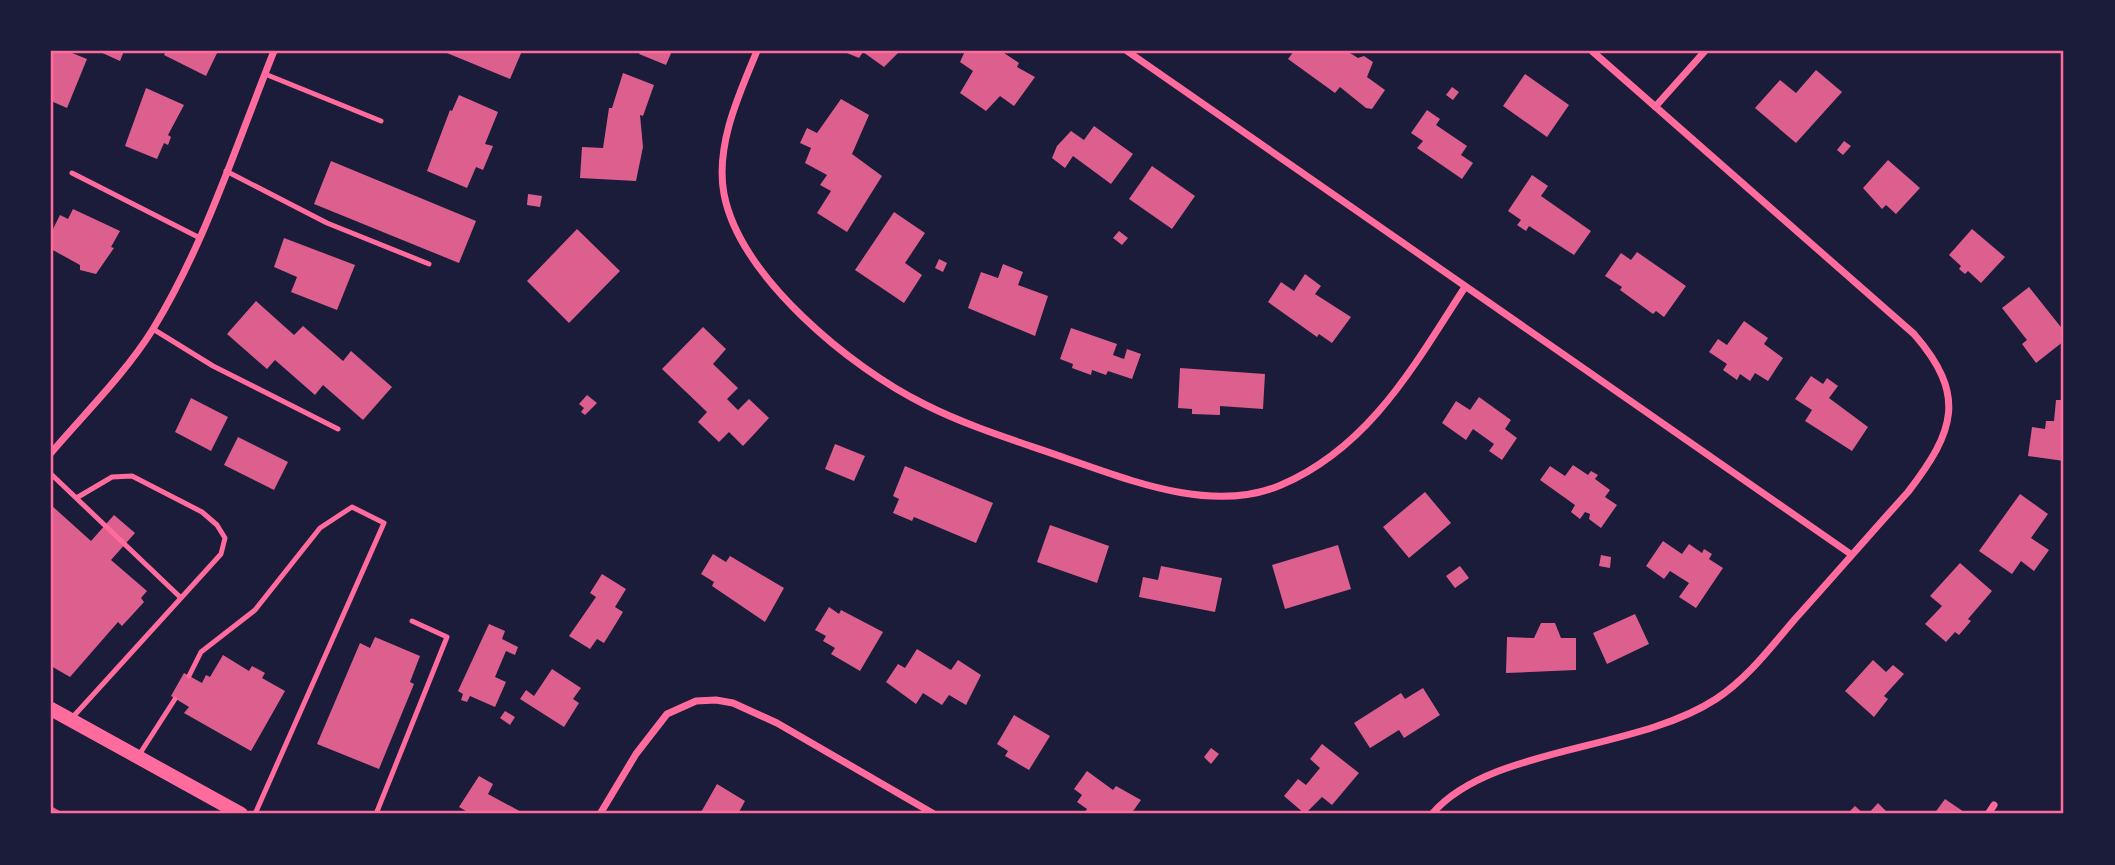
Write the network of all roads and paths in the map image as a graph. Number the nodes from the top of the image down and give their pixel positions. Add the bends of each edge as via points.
1 (274, 51) edge
2 (757, 51) edge
3 (1127, 51) edge
4 (1592, 51) edge
5 (1705, 51) edge
6 (265, 74) junction
7 (1655, 107) junction
8 (381, 121) dead end
9 (226, 171) junction
10 (72, 173) dead end
11 (198, 237) junction
12 (429, 264) dead end
13 (1465, 287) junction
14 (153, 329) junction
15 (338, 429) dead end
16 (51, 453) edge
17 (51, 474) edge
18 (78, 497) junction
19 (1852, 555) junction
20 (180, 597) junction
21 (412, 621) dead end
22 (188, 676) dead end
23 (175, 699) dead end
24 (51, 709) edge
25 (71, 720) junction
26 (137, 757) junction
27 (1994, 806) dead end
28 (241, 814) edge
29 (255, 814) edge
30 (376, 814) edge
31 (600, 814) edge
32 (934, 814) edge
33 (1432, 814) edge
34 (1988, 814) edge

1 - 6 street
2 - 13 street via 726,139 724,194 748,250 796,310 862,365 924,404 1137,483 1208,496 1240,495 1280,486 1320,464 1377,416
3 - 13 street
4 - 7 street
5 - 7 street
6 - 8 lane
6 - 9 street
7 - 19 street via 1914,334 1935,358 1948,392 1943,437 1932,461
9 - 11 street
9 - 12 lane via 327,223
10 - 11 lane
11 - 14 street
13 - 19 street
14 - 15 lane via 213,366
14 - 16 street
17 - 18 lane
18 - 20 lane
18 - 20 lane via 111,477 132,476 202,512 217,525 225,538 221,554
19 - 33 street via 1753,667 1717,698 1642,734 1496,771
20 - 25 lane
21 - 30 lane via 447,637
22 - 29 lane via 201,652 254,610 320,528 352,507 384,523
23 - 26 lane
24 - 25 main road
25 - 26 main road
26 - 28 main road
27 - 34 street
31 - 32 street via 653,728 680,706 706,700 733,703 777,723

